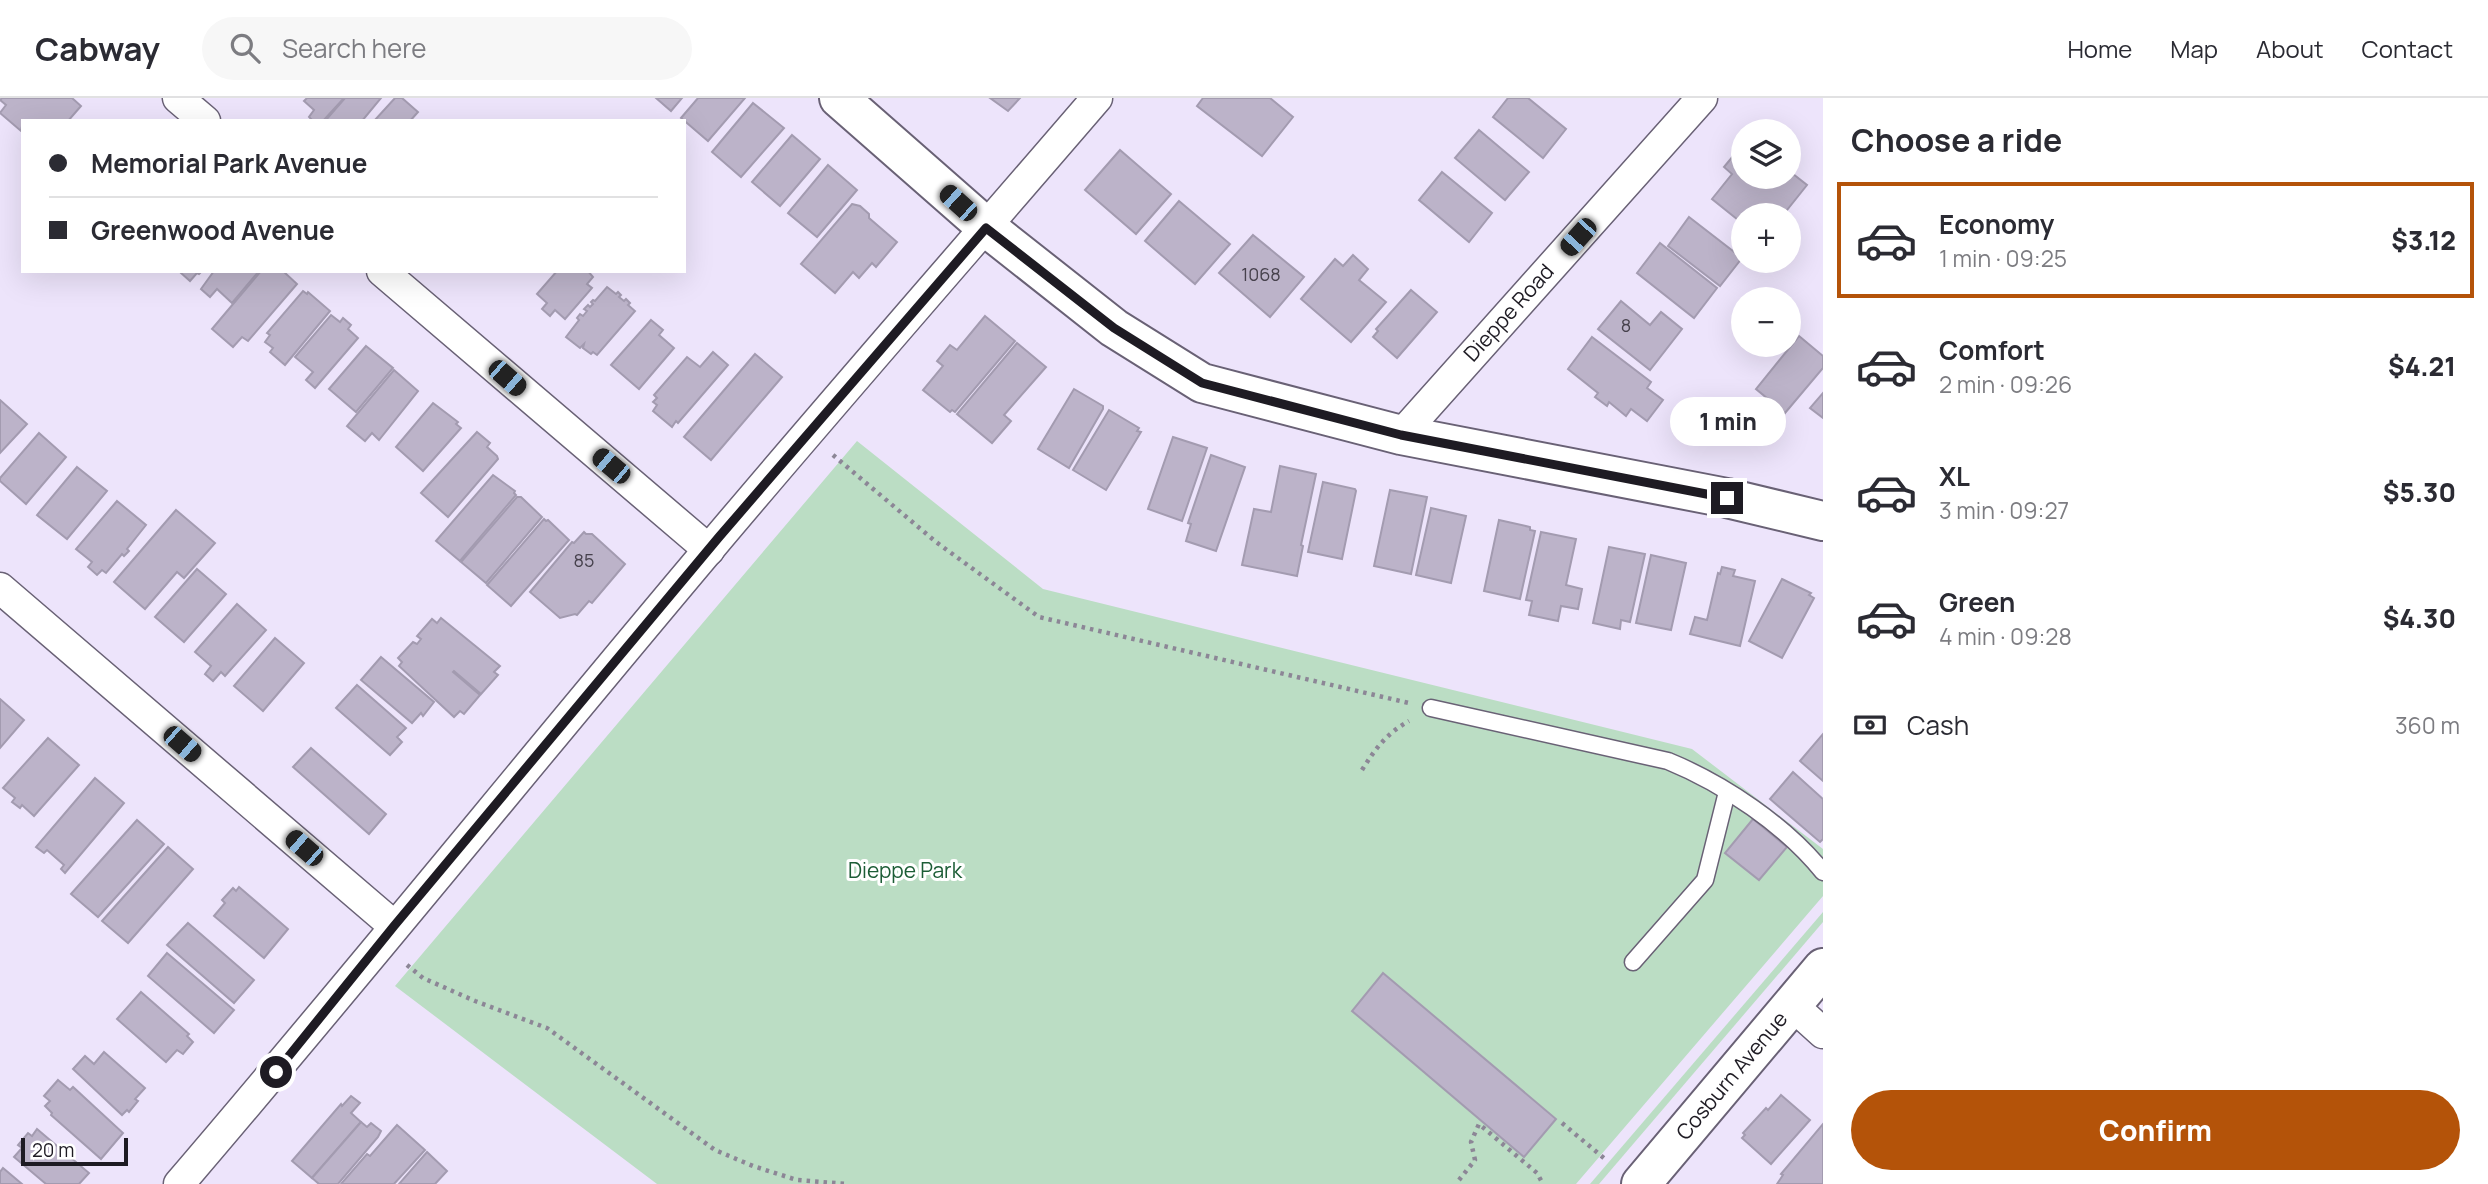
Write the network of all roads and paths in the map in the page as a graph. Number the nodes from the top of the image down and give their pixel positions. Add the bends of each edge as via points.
1 (178, 98) edge
2 (839, 98) edge
3 (1097, 98) edge
4 (1702, 98) edge
5 (203, 119) edge
6 (986, 228) junction
7 (384, 273) edge
8 (808, 433) junction
9 (1401, 435) junction
10 (1823, 521) edge
11 (709, 550) junction
12 (0, 588) edge
13 (1430, 708) junction
14 (1362, 770) dead end
15 (1727, 792) junction
16 (1823, 872) edge
17 (394, 926) junction
18 (1633, 962) dead end
19 (405, 965) dead end
20 (1823, 968) edge
21 (1792, 1005) junction
22 (1823, 1033) edge
23 (1562, 1123) dead end
24 (1605, 1159) dead end
25 (1459, 1180) dead end
26 (180, 1184) edge
27 (847, 1184) edge
28 (1543, 1184) edge
29 (1641, 1184) edge

1 - 5 street
2 - 6 street
3 - 6 street
4 - 9 street, Dieppe Road
6 - 8 street
6 - 9 street via 1114,328 1202,383
7 - 11 street
8 - 11 street
8 - 13 path via 936,542 1039,617
9 - 10 street
11 - 17 street
12 - 17 street
13 - 14 path via 1396,728 1376,747
13 - 15 lane via 1668,761
15 - 16 lane via 1804,848
15 - 18 lane via 1705,880
17 - 26 street
19 - 27 path via 423,978 547,1028 715,1150 797,1180
20 - 21 street, Cosburn Avenue
21 - 22 street
21 - 29 street, Cosburn Avenue
23 - 24 path
25 - 28 path via 1475,1160 1471,1142 1482,1124 1537,1173

